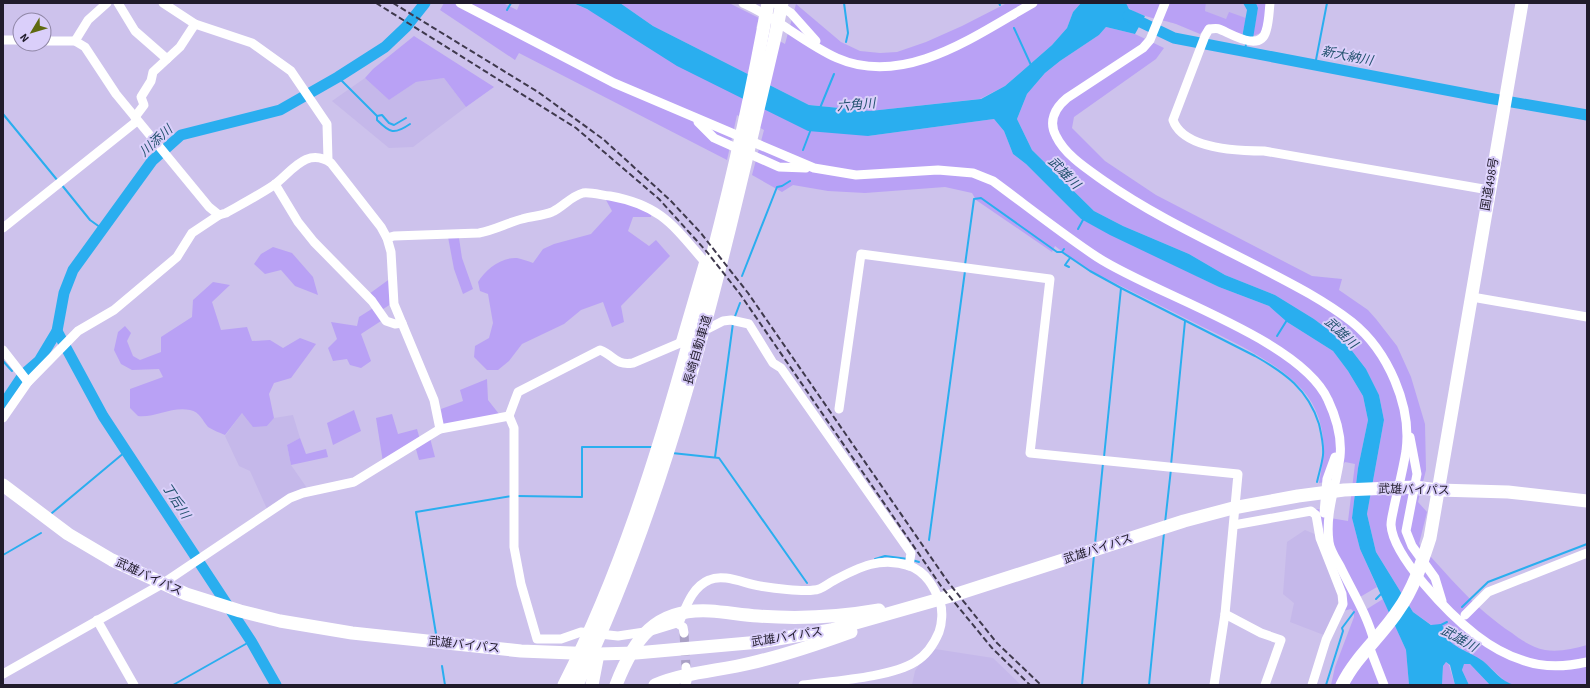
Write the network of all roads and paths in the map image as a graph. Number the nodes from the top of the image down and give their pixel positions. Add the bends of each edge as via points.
1 (107, 3) edge
2 (118, 3) edge
3 (164, 3) edge
4 (460, 3) edge
5 (743, 3) edge
6 (768, 3) edge
7 (775, 3) edge
8 (782, 3) edge
9 (790, 3) edge
10 (1033, 3) edge
11 (1166, 3) edge
12 (1270, 3) edge
13 (1522, 3) edge
14 (791, 13) junction
15 (195, 24) junction
16 (52, 41) edge
17 (75, 41) junction
18 (835, 57) junction
19 (167, 59) junction
20 (136, 119) junction
21 (328, 160) junction
22 (275, 184) junction
23 (1489, 190) junction
24 (219, 215) junction
25 (3, 228) edge
26 (387, 238) junction
27 (1472, 297) junction
28 (1587, 317) edge
29 (402, 322) junction
30 (680, 343) junction
31 (3, 350) edge
32 (24, 378) junction
33 (839, 409) dead end
34 (509, 416) junction
35 (3, 418) edge
36 (1407, 424) junction
37 (440, 429) junction
38 (1339, 448) junction
39 (3, 485) edge
40 (1438, 490) junction
41 (1587, 501) edge
42 (1234, 525) junction
43 (1320, 525) junction
44 (1329, 545) junction
45 (1587, 553) edge
46 (909, 566) junction
47 (162, 584) junction
48 (1443, 604) junction
49 (904, 608) junction
50 (1225, 614) junction
51 (1465, 615) dead end
52 (97, 620) junction
53 (679, 623) junction
54 (684, 633) tunnel mouth
55 (1373, 642) junction
56 (598, 654) junction
57 (1587, 662) edge
58 (3, 674) edge
59 (687, 676) edge
60 (134, 685) edge
61 (564, 685) edge
62 (577, 685) edge
63 (592, 685) edge
64 (616, 685) edge
65 (655, 685) edge
66 (803, 685) edge
67 (1214, 685) edge
68 (1265, 685) edge
69 (1312, 685) edge
70 (1342, 685) edge
71 (1384, 685) edge

1 - 17 street via 88,20
2 - 19 street via 135,30
3 - 15 street
4 - 38 street via 614,84 814,168 856,175 938,170 973,173 993,180 1098,257 1252,335 1292,360 1316,382 1328,399 1339,431
5 - 18 street
6 - 61 highway, 長崎自動車道 via 736,162 679,378 632,524 606,593
7 - 14 street
8 - 62 highway, 長崎自動車道 via 719,277 688,388 642,530
9 - 14 street
10 - 18 street via 931,57 905,65 879,68 854,65
11 - 36 street via 1150,40 1135,54 1066,98 1058,106 1052,125 1056,137 1087,169 1117,190 1322,300 1353,323 1373,342 1386,365 1399,394
12 - 23 street via 1266,33 1260,39 1254,41 1238,38 1217,28 1209,29 1173,120 1180,132 1212,146 1237,152 1264,151
13 - 23 highway, 国道498号
14 - 18 street via 809,35
15 - 19 street via 180,47
15 - 21 street via 252,43 291,71 327,124
16 - 17 street
17 - 20 street via 89,52 116,94
19 - 20 street via 153,72 151,81 141,96 144,105
20 - 24 street via 208,207
20 - 25 street
21 - 22 street via 316,158 303,161
21 - 26 street
22 - 24 street
22 - 29 street via 298,222 314,242 372,301 386,321 395,324
23 - 27 highway, 国道498号
24 - 32 street via 192,233 177,257 114,310 78,331 60,350
26 - 29 street via 393,266 394,304
26 - 30 street via 491,231 521,219 550,213 583,193 623,198 657,212 670,221 704,260
27 - 28 street
27 - 40 highway, 国道498号
29 - 37 street via 434,400
30 - 34 street via 633,364 618,362 607,352 600,350 588,355 518,392
30 - 46 street via 723,321 734,320 749,324 773,363 782,368 911,554
31 - 32 street
32 - 35 street
33 - 42 street via 861,254 1050,279 1030,453 1238,474
34 - 37 street
34 - 53 street via 514,428 514,547 521,584 538,639 561,639 581,632 618,636
36 - 48 street via 1417,474 1406,531 1412,546 1435,578
36 - 48 street via 1406,451 1391,524 1397,544 1407,561
37 - 47 street via 354,482 290,498
38 - 43 street via 1327,479
38 - 44 street via 1340,457 1327,520
39 - 47 highway, 武雄バイパス via 68,534 112,560
40 - 41 highway, 武雄バイパス via 1508,492
40 - 49 highway, 武雄バイパス via 1415,487 1344,490 1233,508 1184,521 1017,576
40 - 55 highway, 国道498号 via 1430,538 1421,564 1400,609
42 - 43 street via 1311,511 1316,515
42 - 50 street
43 - 44 street
43 - 69 street via 1320,538 1342,594 1343,604 1326,640
44 - 55 street via 1364,611
45 - 51 street via 1488,592
46 - 53 street via 885,561 868,564 814,590 761,586 724,578 711,579 700,584 694,592
46 - 66 street via 925,575 942,606 941,626 935,643 925,655 915,663 892,672
47 - 52 street
47 - 56 highway, 武雄バイパス via 240,611 280,621 352,633 521,651
48 - 57 street via 1456,619 1477,636 1523,661 1560,666
49 - 56 highway, 武雄バイパス via 831,630 760,642
49 - 59 highway via 878,623 802,650 750,664
49 - 64 highway via 809,617 758,616 709,611 680,613 662,620 648,630 633,647
50 - 67 street
50 - 68 street via 1261,633 1281,640
52 - 58 street
52 - 60 street
53 - 54 street
55 - 70 highway via 1357,660
55 - 71 street
56 - 63 highway
59 - 65 highway

